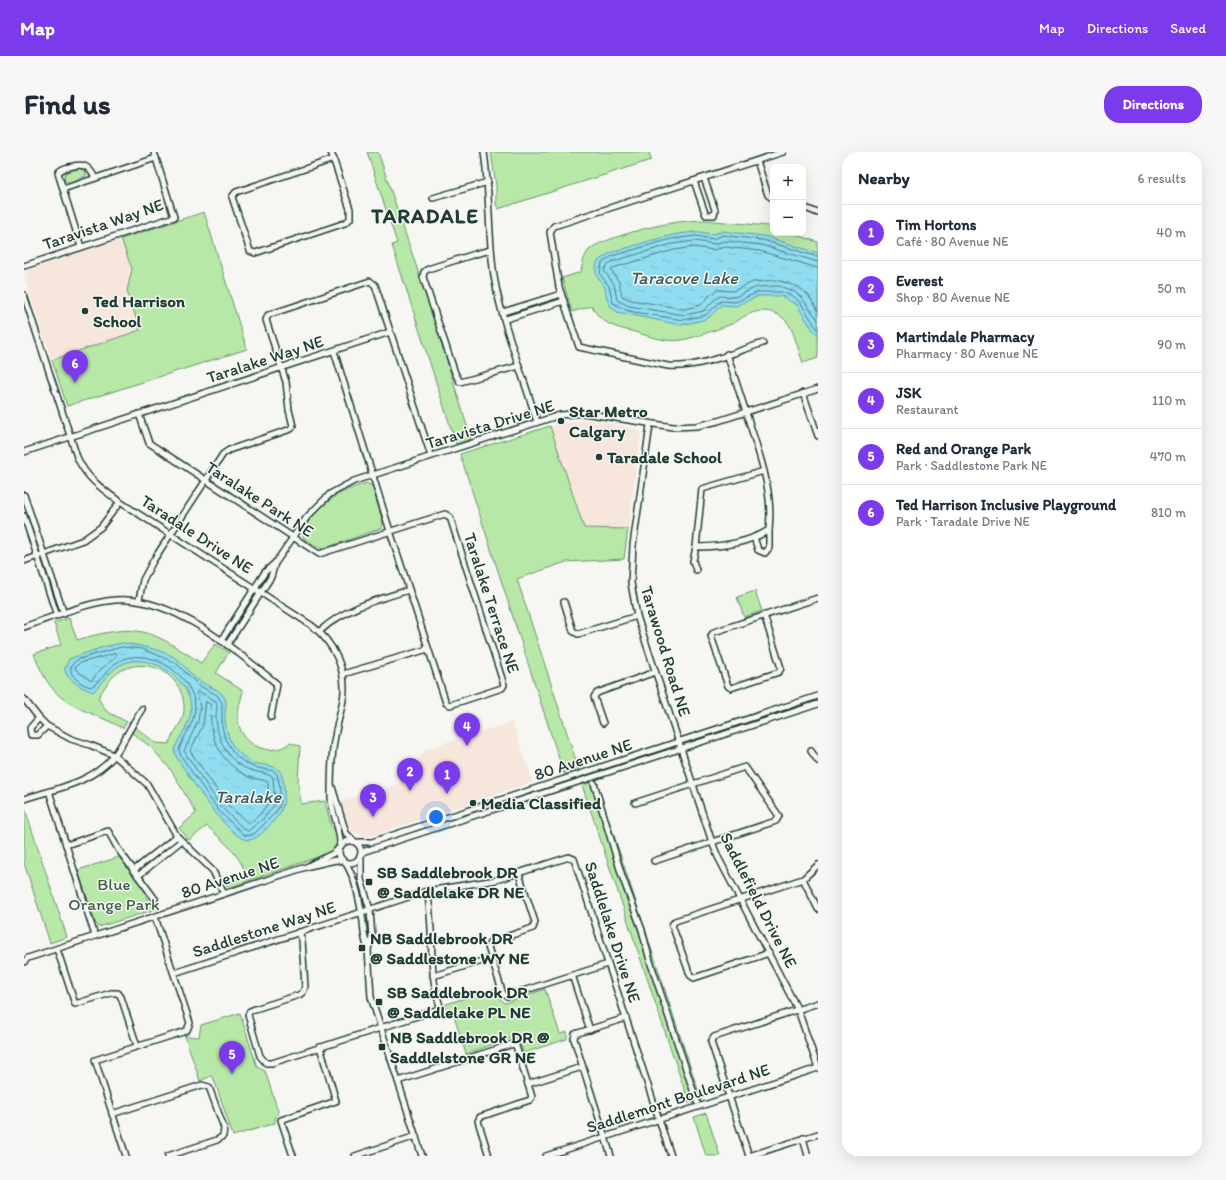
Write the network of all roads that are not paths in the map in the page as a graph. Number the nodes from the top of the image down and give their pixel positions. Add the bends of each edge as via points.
1 (154, 152) edge
2 (331, 152) edge
3 (484, 152) edge
4 (783, 152) edge
5 (156, 158) junction
6 (334, 159) junction
7 (757, 160) junction
8 (95, 178) junction
9 (704, 178) junction
10 (694, 181) junction
11 (488, 182) junction
12 (63, 189) junction
13 (770, 197) edge
14 (433, 198) dead end
15 (806, 208) edge
16 (818, 213) edge
17 (81, 247) junction
18 (491, 250) junction
19 (24, 266) edge
20 (561, 294) junction
21 (24, 295) edge
22 (564, 301) junction
23 (504, 312) junction
24 (506, 319) junction
25 (390, 332) junction
26 (763, 343) dead end
27 (334, 351) junction
28 (727, 354) junction
29 (519, 366) junction
30 (281, 368) junction
31 (818, 389) edge
32 (803, 393) junction
33 (746, 412) junction
34 (139, 414) junction
35 (537, 422) junction
36 (650, 424) junction
37 (818, 436) edge
38 (70, 437) junction
39 (24, 452) edge
40 (430, 456) junction
41 (764, 470) junction
42 (374, 476) junction
43 (205, 481) junction
44 (24, 495) edge
45 (120, 502) junction
46 (24, 516) edge
47 (769, 530) junction
48 (390, 531) junction
49 (170, 534) junction
50 (293, 536) junction
51 (754, 537) junction
52 (696, 547) junction
53 (43, 554) junction
54 (37, 556) junction
55 (24, 561) edge
56 (276, 562) junction
57 (696, 570) dead end
58 (255, 588) junction
59 (408, 590) junction
60 (261, 592) junction
61 (818, 598) edge
62 (139, 600) junction
63 (564, 602) dead end
64 (64, 614) junction
65 (764, 615) junction
66 (57, 616) junction
67 (637, 616) junction
68 (24, 627) edge
69 (320, 632) junction
70 (221, 641) junction
71 (227, 645) junction
72 (428, 649) junction
73 (656, 672) junction
74 (343, 674) junction
75 (818, 696) edge
76 (24, 699) edge
77 (818, 704) edge
78 (142, 709) dead end
79 (271, 717) dead end
80 (39, 718) junction
81 (603, 723) dead end
82 (48, 726) junction
83 (679, 742) junction
84 (682, 749) junction
85 (811, 751) dead end
86 (114, 755) junction
87 (818, 761) edge
88 (594, 783) dead end
89 (331, 784) junction
90 (694, 784) junction
91 (49, 792) junction
92 (24, 799) edge
93 (635, 803) dead end
94 (176, 836) junction
95 (181, 841) junction
96 (355, 841) junction
97 (712, 842) junction
98 (66, 845) junction
99 (340, 846) junction
100 (361, 855) junction
101 (654, 861) dead end
102 (344, 862) junction
103 (818, 865) edge
104 (309, 866) junction
105 (134, 870) junction
106 (519, 874) junction
107 (138, 876) junction
108 (803, 879) junction
109 (428, 891) junction
110 (224, 894) junction
111 (155, 899) dead end
112 (742, 900) junction
113 (818, 909) edge
114 (370, 910) junction
115 (362, 912) junction
116 (155, 917) junction
117 (299, 932) junction
118 (95, 936) junction
119 (57, 949) junction
120 (368, 949) junction
121 (769, 953) junction
122 (492, 958) junction
123 (24, 962) edge
124 (608, 964) junction
125 (174, 973) junction
126 (572, 975) junction
127 (433, 976) junction
128 (818, 1003) edge
129 (798, 1010) junction
130 (626, 1018) junction
131 (379, 1027) junction
132 (590, 1030) junction
133 (137, 1046) junction
134 (320, 1047) junction
135 (582, 1067) junction
136 (818, 1068) edge
137 (398, 1081) junction
138 (528, 1084) junction
139 (729, 1097) junction
140 (696, 1102) dead end
141 (112, 1114) junction
142 (659, 1120) junction
143 (818, 1134) edge
144 (416, 1136) junction
145 (605, 1137) junction
146 (803, 1138) junction
147 (126, 1156) edge
148 (168, 1156) edge
149 (293, 1156) edge
150 (355, 1156) edge
151 (422, 1156) edge
152 (489, 1156) edge
153 (546, 1156) edge
154 (611, 1156) edge
155 (671, 1156) edge
156 (749, 1156) edge
157 (808, 1156) edge

1 - 5 street, Taravista Way NE
2 - 6 street
3 - 11 street
4 - 7 street
5 - 8 street
5 - 17 street, Taravista Way NE via 174,217
6 - 6 street via 236,192 232,197 250,251 255,253 345,223 350,219 350,209
7 - 9 street
7 - 13 street
8 - 12 street
8 - 12 street via 92,170 80,163 65,168 58,173
9 - 10 street
9 - 10 street via 715,210 714,215 706,214
10 - 20 street via 554,226 550,232
11 - 14 street
11 - 18 street
12 - 17 street
15 - 16 street
17 - 19 street, Taravista Way NE
18 - 23 street via 494,277
18 - 29 street via 428,269 423,277 455,374 460,382
20 - 22 street
20 - 23 street
21 - 38 street, Taradale Drive NE
22 - 24 street
22 - 28 street via 579,347 675,367 696,365
23 - 24 street
24 - 29 street
25 - 27 street, Taralake Way NE
25 - 30 street via 375,285 370,281 268,315 266,320
25 - 40 street
26 - 28 street
27 - 30 street, Taralake Way NE
27 - 42 street, Taralake Terrace NE
28 - 33 street
29 - 35 street
30 - 34 street, Taralake Way NE
30 - 43 street via 286,382 293,426 291,429 225,452
31 - 32 street, Taravista Drive NE
32 - 33 street, Taravista Drive NE
32 - 37 street
33 - 36 street, Taravista Drive NE via 697,426 673,428
33 - 41 street
34 - 38 street, Taralake Way NE
34 - 43 street, Taralake Park NE via 149,442
35 - 36 street, Taravista Drive NE via 560,415 584,413
35 - 40 street, Taravista Drive NE
36 - 67 street, Tarawood Road NE via 633,545 631,583
38 - 39 street, Taralake Way NE
38 - 45 street, Taradale Drive NE via 81,466 88,476
40 - 42 street, Taravista Drive NE
41 - 47 street via 770,509
41 - 52 street via 702,489
42 - 48 street, Taralake Terrace NE
42 - 50 street, Taravista Drive NE via 354,481 330,494 316,506
43 - 49 street
43 - 50 street, Taralake Park NE
44 - 53 street
45 - 49 street, Taradale Drive NE
45 - 53 street via 93,534 72,545
46 - 54 street
47 - 51 street
47 - 51 street via 768,548 765,553 758,550
48 - 50 street, Taralake Park NE via 319,554
48 - 59 street, Taralake Terrace NE
48 - 72 street, Taralake Terrace NE via 445,514 450,517 504,685 502,688 450,705 446,703
49 - 58 street, Taradale Drive NE
49 - 62 street via 143,580
50 - 56 street, Taravista Drive NE
51 - 52 street via 726,544
52 - 57 street via 693,561
53 - 54 street
53 - 64 street
54 - 55 street
54 - 66 street
56 - 58 street, Taravista Drive NE via 265,572
56 - 60 street, Taravista Drive NE via 271,577
58 - 60 street, Taradale Drive NE
58 - 70 street, Taravista Drive NE
59 - 69 street via 346,612 332,620
59 - 72 street, Taralake Terrace NE
60 - 69 street, Taradale Drive NE
60 - 71 street, Taravista Drive NE
61 - 65 street
62 - 64 street via 103,602
62 - 70 street via 176,613
63 - 67 street via 573,631 578,634
64 - 66 street
65 - 65 street via 714,632 711,636 728,686 731,688 779,672 781,668
66 - 68 street
67 - 73 street, Tarawood Road NE
69 - 74 street, Taradale Drive NE via 333,650
70 - 71 street
71 - 79 street via 277,684
72 - 74 street
73 - 81 street via 597,693 594,697
73 - 83 street, Tarawood Road NE
74 - 89 street, Taradale Drive NE via 343,700 334,737
75 - 83 street, 80 Avenue NE
76 - 80 street
77 - 84 street, 80 Avenue NE
78 - 86 street
80 - 82 street
80 - 82 street via 30,728 31,735 38,735
82 - 86 street via 71,739
83 - 84 street, Saddlefield Drive NE
83 - 96 street, 80 Avenue NE via 372,842
84 - 90 street, Saddlefield Drive NE
84 - 100 street, 80 Avenue NE
85 - 87 street
86 - 91 street via 94,774
86 - 94 street via 147,784
88 - 140 street
89 - 96 street, Taradale Drive NE via 346,834
89 - 99 street, Taradale Drive NE via 330,796
90 - 93 street
90 - 97 street, Saddlefield Drive NE
90 - 97 street via 745,767 779,816 776,821
91 - 92 street
91 - 98 street
94 - 95 street
94 - 105 street
95 - 107 street
95 - 110 street via 214,871
96 - 99 street via 344,841
96 - 100 street via 361,847
97 - 101 street
97 - 112 street, Saddlefield Drive NE
98 - 105 street via 108,831
98 - 118 street
99 - 102 street via 338,853
99 - 104 street, 80 Avenue NE via 334,853
100 - 102 street via 352,863
100 - 114 street via 361,879
102 - 104 street, 80 Avenue NE via 336,860
102 - 115 street via 351,872
103 - 108 street
104 - 110 street, 80 Avenue NE
105 - 107 street
106 - 109 street, Saddlelake Drive NE
106 - 122 street via 535,922 533,928 490,942 488,947
106 - 124 street, Saddlelake Drive NE via 569,857 574,859
107 - 111 street
108 - 112 street
108 - 113 street
109 - 114 street, Saddlelake Drive NE
109 - 127 street
110 - 116 street, 80 Avenue NE
112 - 121 street, Saddlefield Drive NE
112 - 121 street via 675,921 672,925 690,975 694,978
114 - 115 street, Saddlelake Drive NE
114 - 120 street via 372,937
115 - 117 street, Saddlestone Way NE
115 - 120 street via 364,942
116 - 118 street, 80 Avenue NE
116 - 125 street
117 - 125 street, Saddlestone Way NE
117 - 134 street via 302,940 305,986 303,992 252,1010 248,1019 260,1056 266,1063
118 - 119 street, 80 Avenue NE
119 - 123 street, 80 Avenue NE via 28,958
119 - 133 street via 75,1004 118,993
120 - 131 street via 371,997
121 - 129 street, Saddlefield Drive NE
122 - 126 street via 503,994 507,996
122 - 127 street
124 - 126 street
124 - 130 street, Saddlelake Drive NE
125 - 133 street via 189,1021 188,1028 183,1032
126 - 132 street
127 - 131 street via 439,1009
128 - 129 street
129 - 136 street, Saddlefield Drive NE
129 - 139 street via 714,1037 711,1042
130 - 132 street
130 - 142 street, Saddlelake Drive NE
131 - 134 street
131 - 137 street
132 - 135 street via 575,1034 574,1039
133 - 141 street via 95,1060
134 - 149 street via 336,1101 281,1120
135 - 138 street
135 - 145 street
136 - 139 street, Saddlemont Boulevard NE
137 - 138 street via 513,1044 516,1046
137 - 144 street
138 - 152 street via 532,1097 530,1100 480,1118 478,1121
139 - 142 street, Saddlemont Boulevard NE
139 - 156 street
141 - 147 street
141 - 148 street via 202,1085 209,1087 224,1128 223,1136
142 - 145 street, Saddlemont Boulevard NE
142 - 155 street, Saddlelake Drive NE
143 - 146 street
144 - 150 street
144 - 151 street
145 - 153 street, Saddlemont Boulevard NE
145 - 154 street
146 - 156 street
146 - 157 street

